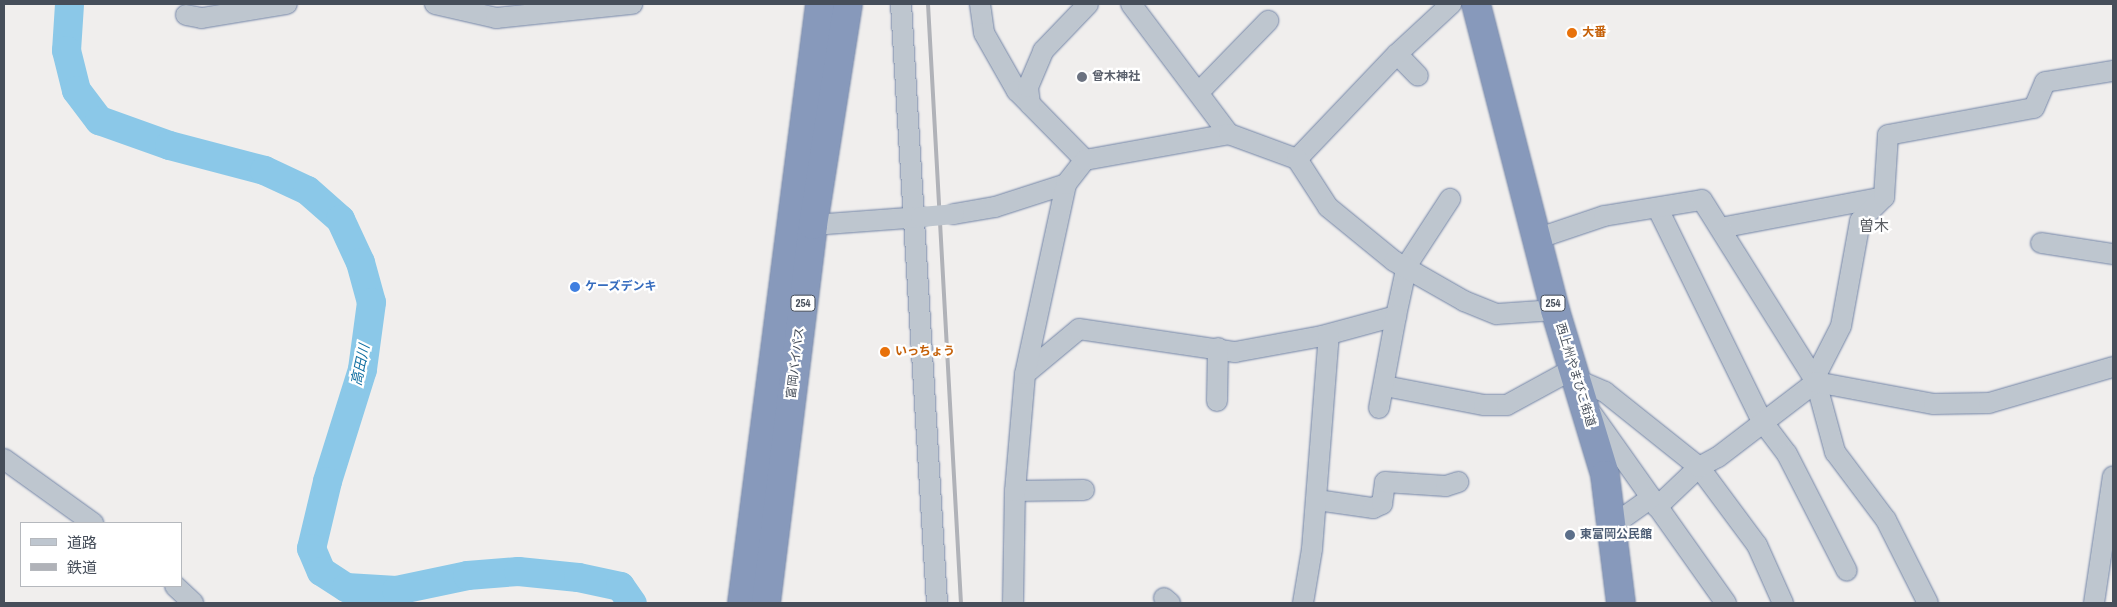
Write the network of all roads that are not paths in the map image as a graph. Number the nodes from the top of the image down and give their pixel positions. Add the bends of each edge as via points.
1 (287, 4) edge
2 (435, 4) edge
3 (632, 4) edge
4 (820, 4) edge
5 (848, 4) edge
6 (886, 4) edge
7 (980, 4) edge
8 (1088, 4) edge
9 (1131, 4) edge
10 (1452, 4) edge
11 (1476, 4) edge
12 (496, 11) edge
13 (902, 12) edge
14 (186, 15) dead end
15 (1268, 21) dead end
16 (1397, 54) junction
17 (2113, 71) edge
18 (1418, 76) dead end
19 (1200, 91) junction
20 (1030, 104) junction
21 (1229, 134) junction
22 (1297, 159) junction
23 (1085, 160) junction
24 (1066, 184) junction
25 (1884, 197) junction
26 (1450, 199) dead end
27 (1658, 209) junction
28 (918, 217) junction
29 (813, 225) junction
30 (1720, 228) junction
31 (1536, 239) junction
32 (2041, 242) dead end
33 (2113, 254) edge
34 (1407, 265) junction
35 (1555, 310) junction
36 (1396, 316) junction
37 (1330, 335) junction
38 (1218, 348) junction
39 (2113, 367) edge
40 (1025, 374) junction
41 (1815, 381) junction
42 (1578, 383) junction
43 (1384, 386) junction
44 (1216, 401) dead end
45 (1379, 408) dead end
46 (1762, 421) junction
47 (4, 459) edge
48 (1699, 467) junction
49 (2113, 476) edge
50 (1458, 482) dead end
51 (1084, 490) dead end
52 (1016, 492) junction
53 (1317, 500) junction
54 (1654, 503) junction
55 (92, 522) edge
56 (1613, 525) junction
57 (1847, 571) dead end
58 (176, 587) edge
59 (193, 603) edge
60 (742, 603) edge
61 (766, 603) edge
62 (937, 603) edge
63 (1013, 603) edge
64 (1303, 603) edge
65 (1622, 603) edge
66 (1726, 603) edge
67 (1783, 603) edge
68 (1928, 603) edge
69 (2094, 603) edge

1 - 14 street via 202,18
2 - 12 street
3 - 12 street
4 - 60 highway, 富岡バイパス / 254
5 - 29 highway, 富岡バイパス / 254
6 - 13 street
7 - 20 street via 984,33 1017,91
8 - 20 street via 1043,51 1028,87
9 - 19 street via 1163,50
10 - 16 street
11 - 31 highway, 西上州やまびこ街道 / 254
13 - 28 street
15 - 19 street
16 - 18 street
16 - 22 street
17 - 25 street via 2045,82 2041,101 2034,108 1894,132 1888,136
19 - 21 street
20 - 23 street
21 - 22 street
21 - 23 street
22 - 34 street via 1328,207 1394,261
23 - 24 street
24 - 28 street, bridge via 995,208
24 - 40 street
25 - 30 street
25 - 41 street via 1860,221 1841,326
26 - 34 street
27 - 30 street via 1702,200
27 - 31 street via 1604,216
27 - 46 street
28 - 29 street
28 - 62 street
29 - 61 highway, 富岡バイパス / 254
30 - 41 street
31 - 35 highway, 西上州やまびこ街道 / 254
32 - 33 street
34 - 35 street via 1464,301 1497,314
34 - 36 street
35 - 42 highway, 西上州やまびこ街道 / 254
36 - 37 street
36 - 43 street
37 - 38 street via 1263,349
37 - 53 street
38 - 40 street via 1079,329
38 - 44 street
39 - 41 street via 1989,403 1934,404
40 - 52 street
41 - 46 street
41 - 68 street via 1835,452 1886,520
42 - 43 street via 1506,405 1484,405
42 - 48 street via 1605,392
42 - 54 street
42 - 56 highway, 西上州やまびこ街道 / 254
43 - 45 street
46 - 48 street via 1718,457
46 - 57 street via 1787,454
47 - 55 street
48 - 54 street
48 - 67 street via 1757,545
49 - 69 street
50 - 53 street via 1446,486 1385,482 1382,504 1373,508
51 - 52 street
52 - 63 street
53 - 64 street
54 - 56 street
54 - 66 street
56 - 65 highway, 西上州やまびこ街道 / 254
58 - 59 street

